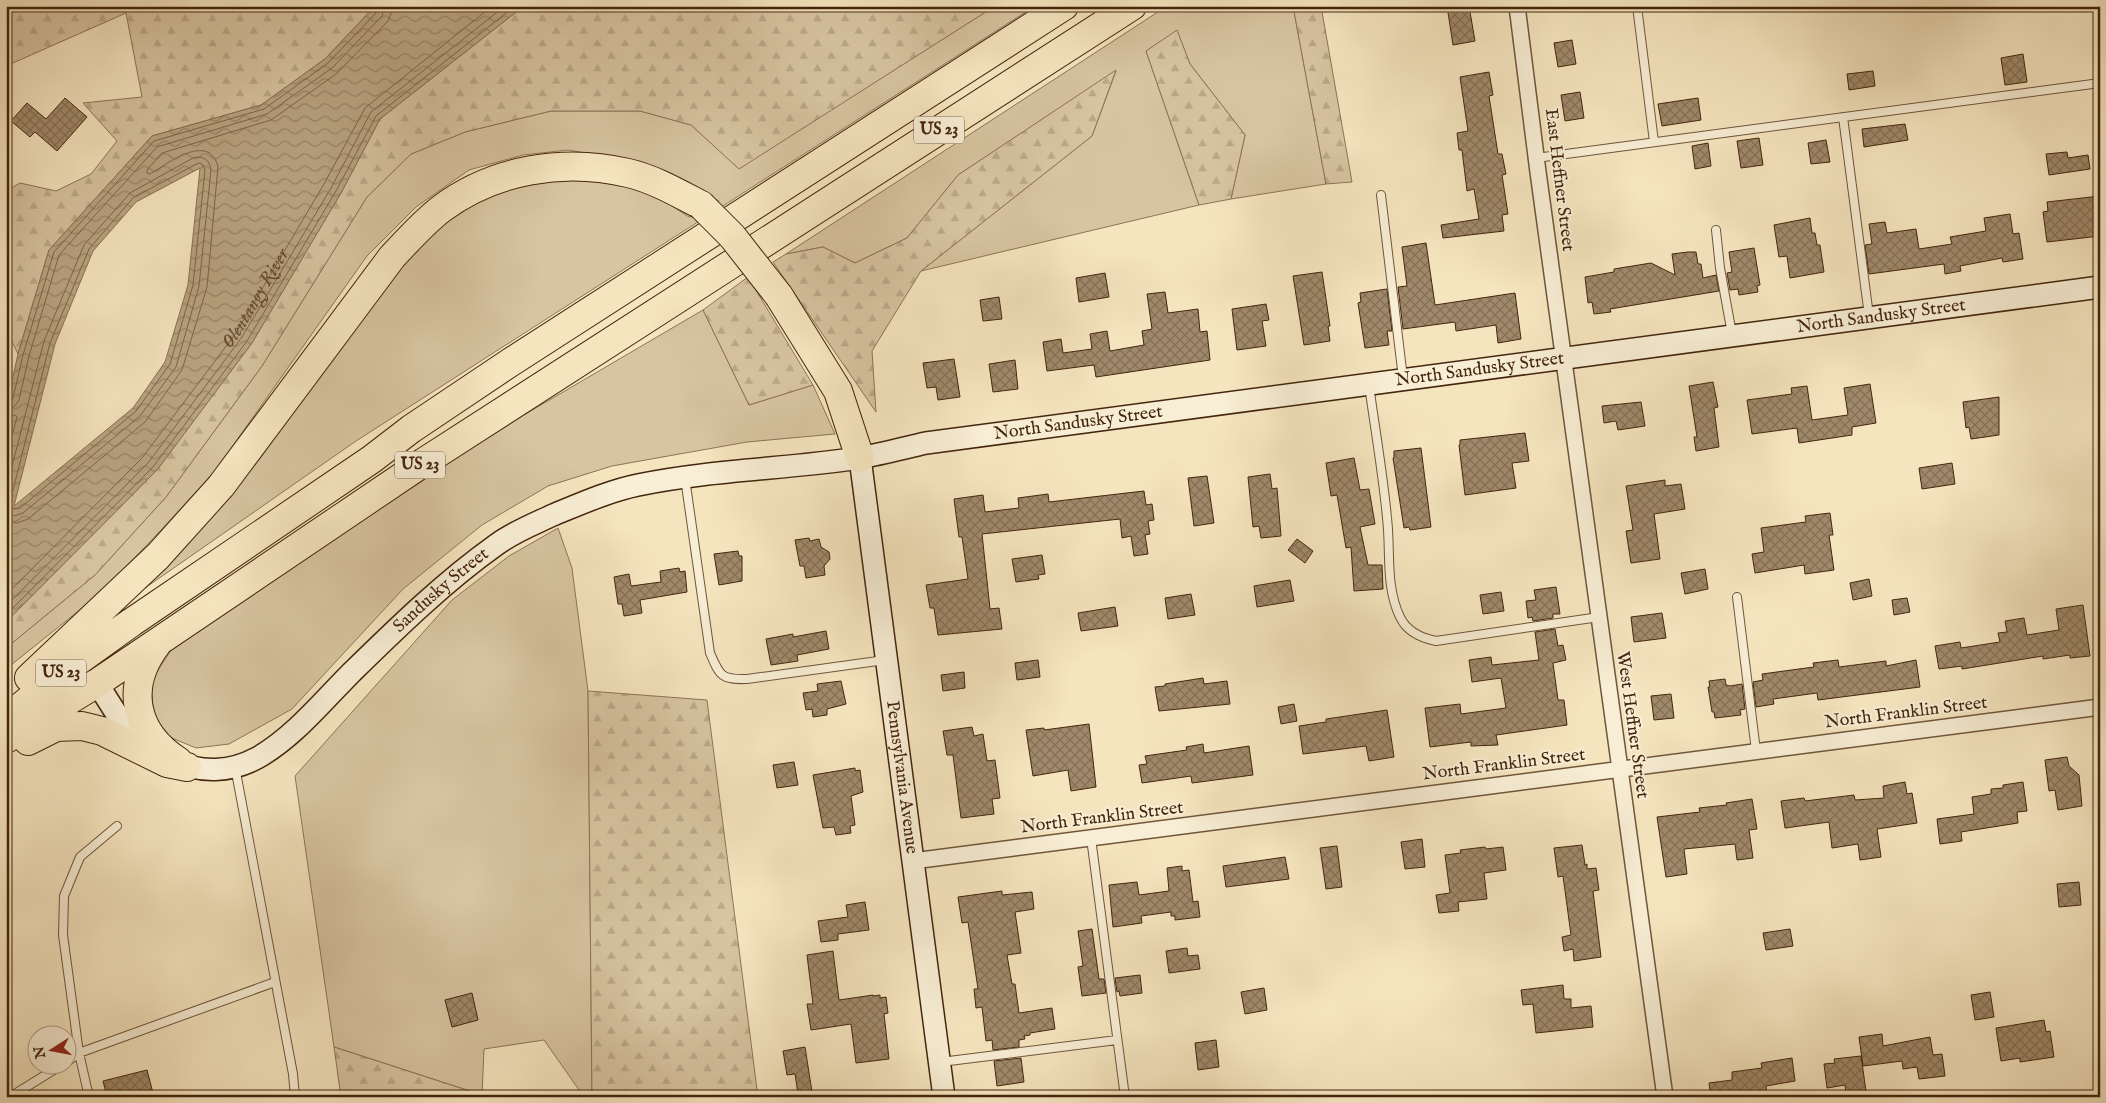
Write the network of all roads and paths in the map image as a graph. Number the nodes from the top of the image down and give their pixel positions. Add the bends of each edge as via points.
1 (1064, 6) edge
2 (1132, 6) edge
3 (1517, 6) edge
4 (1637, 6) edge
5 (2100, 83) edge
6 (1843, 117) junction
7 (1654, 142) junction
8 (1536, 158) junction
9 (1382, 195) dead end
10 (1716, 230) dead end
11 (2100, 287) edge
12 (1869, 318) junction
13 (1733, 336) junction
14 (1564, 358) junction
15 (1403, 380) junction
16 (1369, 384) junction
17 (860, 458) junction
18 (685, 478) junction
19 (1737, 597) dead end
20 (1599, 618) junction
21 (119, 631) junction
22 (160, 639) junction
23 (887, 660) junction
24 (97, 683) junction
25 (6, 700) edge
26 (2100, 706) edge
27 (6, 719) edge
28 (6, 739) edge
29 (1756, 751) junction
30 (6, 755) edge
31 (187, 767) junction
32 (235, 768) junction
33 (1619, 769) junction
34 (117, 826) dead end
35 (1092, 838) junction
36 (913, 861) junction
37 (276, 982) junction
38 (1117, 1040) junction
39 (80, 1053) junction
40 (940, 1062) junction
41 (44, 1076) edge
42 (10, 1097) edge
43 (89, 1097) edge
44 (295, 1097) edge
45 (944, 1097) edge
46 (1124, 1097) edge
47 (1665, 1097) edge

1 - 21 highway, US 23 via 511,362
2 - 22 highway, US 23 via 432,457
3 - 8 street, East Heffner Street
4 - 7 lane
5 - 6 lane
6 - 7 lane
6 - 12 lane
7 - 8 lane
8 - 14 street, East Heffner Street
9 - 15 lane
10 - 13 lane
11 - 12 street, North Sandusky Street
12 - 13 street, North Sandusky Street
13 - 14 street, North Sandusky Street
14 - 15 street, North Sandusky Street
14 - 20 street, West Heffner Street
15 - 16 street, North Sandusky Street
16 - 17 street, North Sandusky Street via 926,443
16 - 20 lane via 1387,519 1391,595 1406,626 1420,638 1436,641
17 - 18 street, Sandusky Street
17 - 23 street, Pennsylvania Avenue
17 - 25 highway, bridge via 838,391 779,296 732,236 701,205 666,186 629,173 577,165 496,179 442,209 392,257 222,486 158,556
18 - 23 lane via 710,654 719,672 730,680 747,679
18 - 32 street, Sandusky Street via 636,486 581,503 498,543 465,568 373,651 279,745
19 - 29 lane
20 - 33 street, West Heffner Street
21 - 24 highway
21 - 27 highway, US 23
22 - 24 highway, US 23
22 - 31 highway via 141,671 138,708 142,722 153,738 170,756
23 - 36 street, Pennsylvania Avenue
24 - 28 highway, US 23
24 - 31 street, Sandusky Street via 128,732
26 - 29 street, North Franklin Street
29 - 33 street, North Franklin Street
30 - 31 highway via 56,727 82,726 102,731 159,760
31 - 32 street, Sandusky Street via 209,770
32 - 37 lane
33 - 35 street, North Franklin Street
33 - 47 street, West Heffner Street
34 - 39 lane via 80,857 64,896 63,935
35 - 36 street, North Franklin Street
35 - 38 lane
36 - 40 street, Pennsylvania Avenue
37 - 39 lane
37 - 44 lane
38 - 40 lane
38 - 46 lane
39 - 43 lane
40 - 45 street, Pennsylvania Avenue
41 - 42 lane

